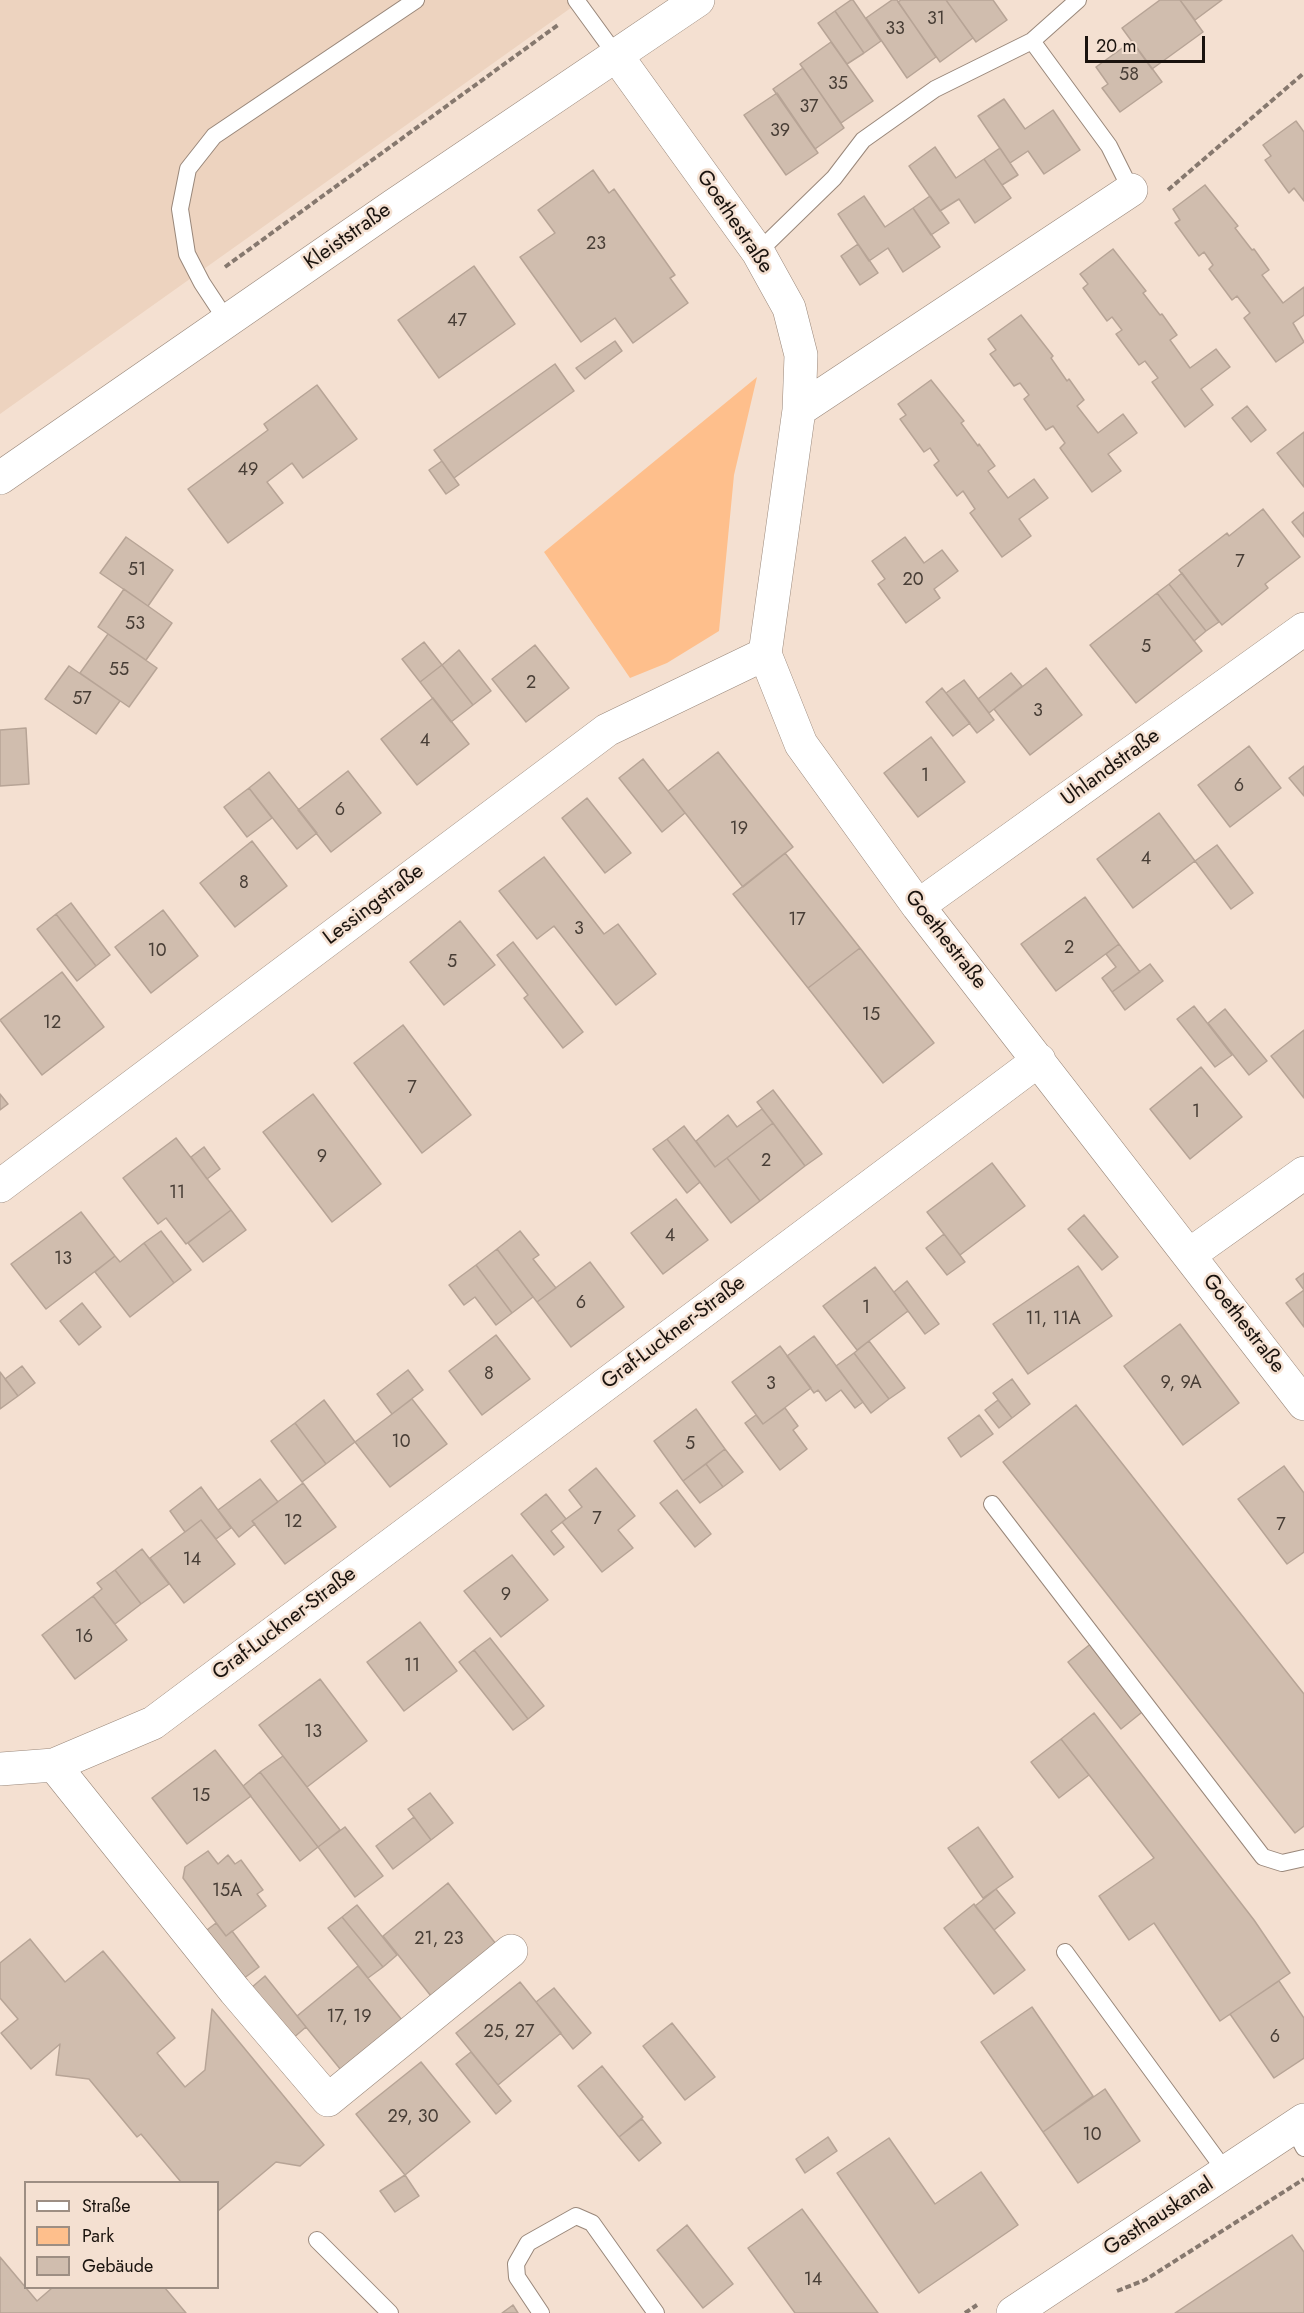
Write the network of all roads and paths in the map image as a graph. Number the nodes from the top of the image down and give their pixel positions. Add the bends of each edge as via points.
1 (416, 0) edge
2 (698, 0) edge
3 (1078, 0) edge
4 (579, 4) edge
5 (1032, 41) junction
6 (616, 55) junction
7 (1304, 72) edge
8 (1131, 190) junction
9 (758, 252) junction
10 (202, 283) junction
11 (226, 321) junction
12 (800, 410) junction
13 (0, 478) edge
14 (1304, 629) edge
15 (765, 654) junction
16 (918, 906) junction
17 (1039, 1060) junction
18 (1304, 1173) edge
19 (0, 1186) edge
20 (1189, 1255) junction
21 (1304, 1404) edge
22 (992, 1504) dead end
23 (54, 1765) junction
24 (0, 1769) edge
25 (1304, 1858) edge
26 (511, 1951) dead end
27 (1065, 1952) dead end
28 (1300, 2132) edge
29 (1226, 2172) junction
30 (1304, 2180) edge
31 (317, 2240) dead end
32 (1112, 2293) dead end
33 (390, 2313) edge
34 (541, 2313) edge
35 (656, 2313) edge
36 (1013, 2313) edge

1 - 10 lane via 214,136 188,169 180,209 188,254
2 - 6 street, Kleiststraße
3 - 5 lane
4 - 6 lane
4 - 10 path
5 - 8 lane via 1109,146
5 - 9 lane via 935,89 863,140 834,178
6 - 9 street, Goethestraße
6 - 11 street, Kleiststraße
7 - 8 path via 1150,205
8 - 12 street
9 - 12 street, Goethestraße via 789,308 801,356
10 - 11 lane
11 - 13 street, Kleiststraße
12 - 15 street, Goethestraße
14 - 16 street, Uhlandstraße
15 - 16 street, Goethestraße via 801,744
15 - 19 street, Lessingstraße via 607,730
16 - 17 street, Goethestraße
17 - 20 street, Goethestraße
17 - 23 street, Graf-Luckner-Straße via 153,1723
18 - 20 street
20 - 21 street, Goethestraße
22 - 25 lane via 1263,1857 1282,1863
23 - 24 street
23 - 26 street via 328,2100
27 - 29 lane
28 - 29 street, Gasthauskanal
29 - 36 street, Gasthauskanal
30 - 32 path via 1145,2280
31 - 33 lane
34 - 35 lane via 517,2277 516,2264 528,2243 576,2216 592,2223

